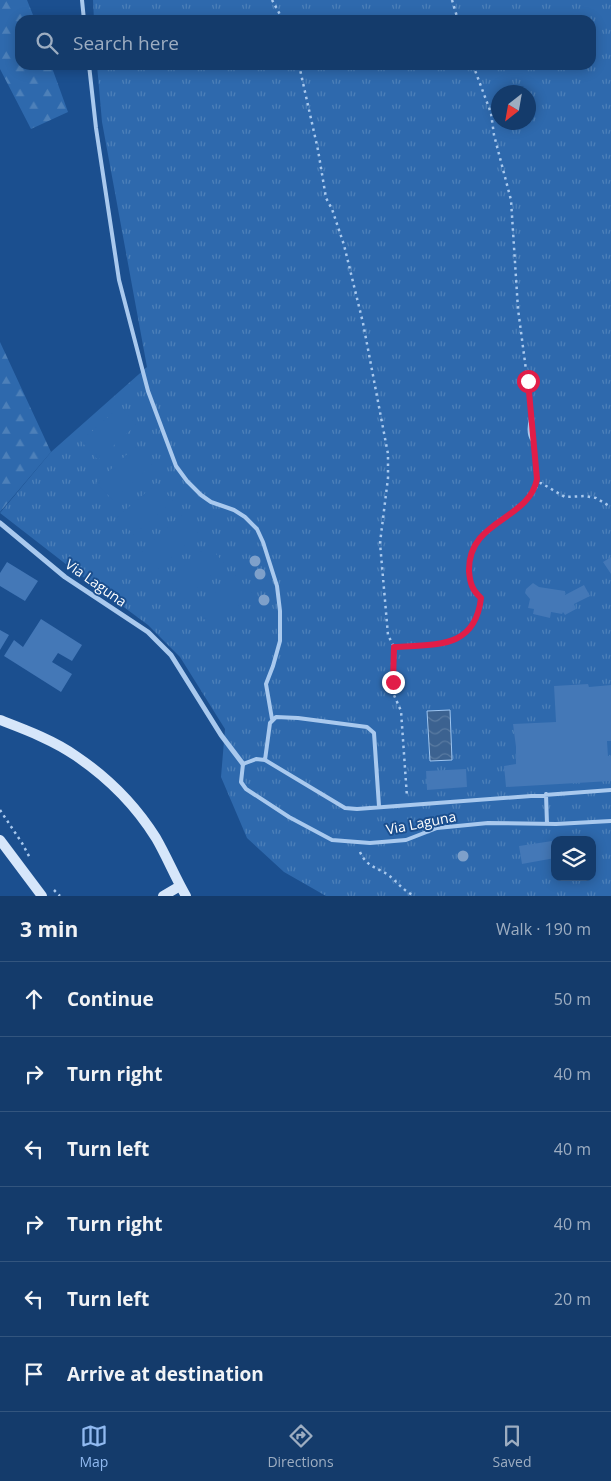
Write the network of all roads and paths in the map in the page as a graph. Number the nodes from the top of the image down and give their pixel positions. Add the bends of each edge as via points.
1 (82, 0) edge
2 (272, 0) edge
3 (452, 0) edge
4 (84, 15) edge
5 (280, 15) edge
6 (456, 15) edge
7 (90, 70) edge
8 (300, 70) edge
9 (475, 70) edge
10 (532, 416) joint
11 (533, 441) joint
12 (535, 489) junction
13 (611, 507) edge
14 (0, 523) edge
15 (394, 647) junction
16 (272, 719) junction
17 (0, 720) edge
18 (265, 760) junction
19 (243, 764) junction
20 (611, 790) edge
21 (546, 794) junction
22 (408, 798) dead end
23 (379, 806) junction
24 (0, 810) edge
25 (611, 821) edge
26 (547, 824) junction
27 (0, 840) edge
28 (360, 852) dead end
29 (33, 864) dead end
30 (52, 888) dead end
31 (183, 891) edge
32 (42, 896) edge
33 (60, 896) edge
34 (163, 896) edge
35 (415, 896) edge

1 - 4 lane
2 - 5 path
3 - 6 path
7 - 16 lane via 119,280 148,391 176,466 201,495 234,510 256,529 277,586 280,641 266,684
8 - 15 path via 326,198 344,246 363,323 388,454 380,542 388,635
9 - 10 path via 490,113 511,200 518,308
10 - 11 lane via 530,433
11 - 12 path
12 - 13 path via 541,483 565,497 596,498
12 - 15 path via 524,503 492,526 474,546 470,580 475,593 481,598 476,621 468,632 448,642
14 - 19 street, Via Laguna via 65,577 148,632 171,655 220,735
15 - 22 path via 394,695 402,711
16 - 18 lane
16 - 23 lane via 298,718 371,729 374,733
17 - 31 street via 54,744 102,775 155,837
18 - 19 lane via 256,759
18 - 23 lane, Via Laguna via 345,808
19 - 26 lane, Via Laguna via 242,782 246,789 289,818 332,840 370,843 406,840 437,828 488,823
20 - 21 lane, Via Laguna
21 - 23 lane, Via Laguna
21 - 26 lane
24 - 29 path
25 - 26 lane, Via Laguna
27 - 32 street
28 - 35 path via 373,868
30 - 33 path
31 - 34 street

